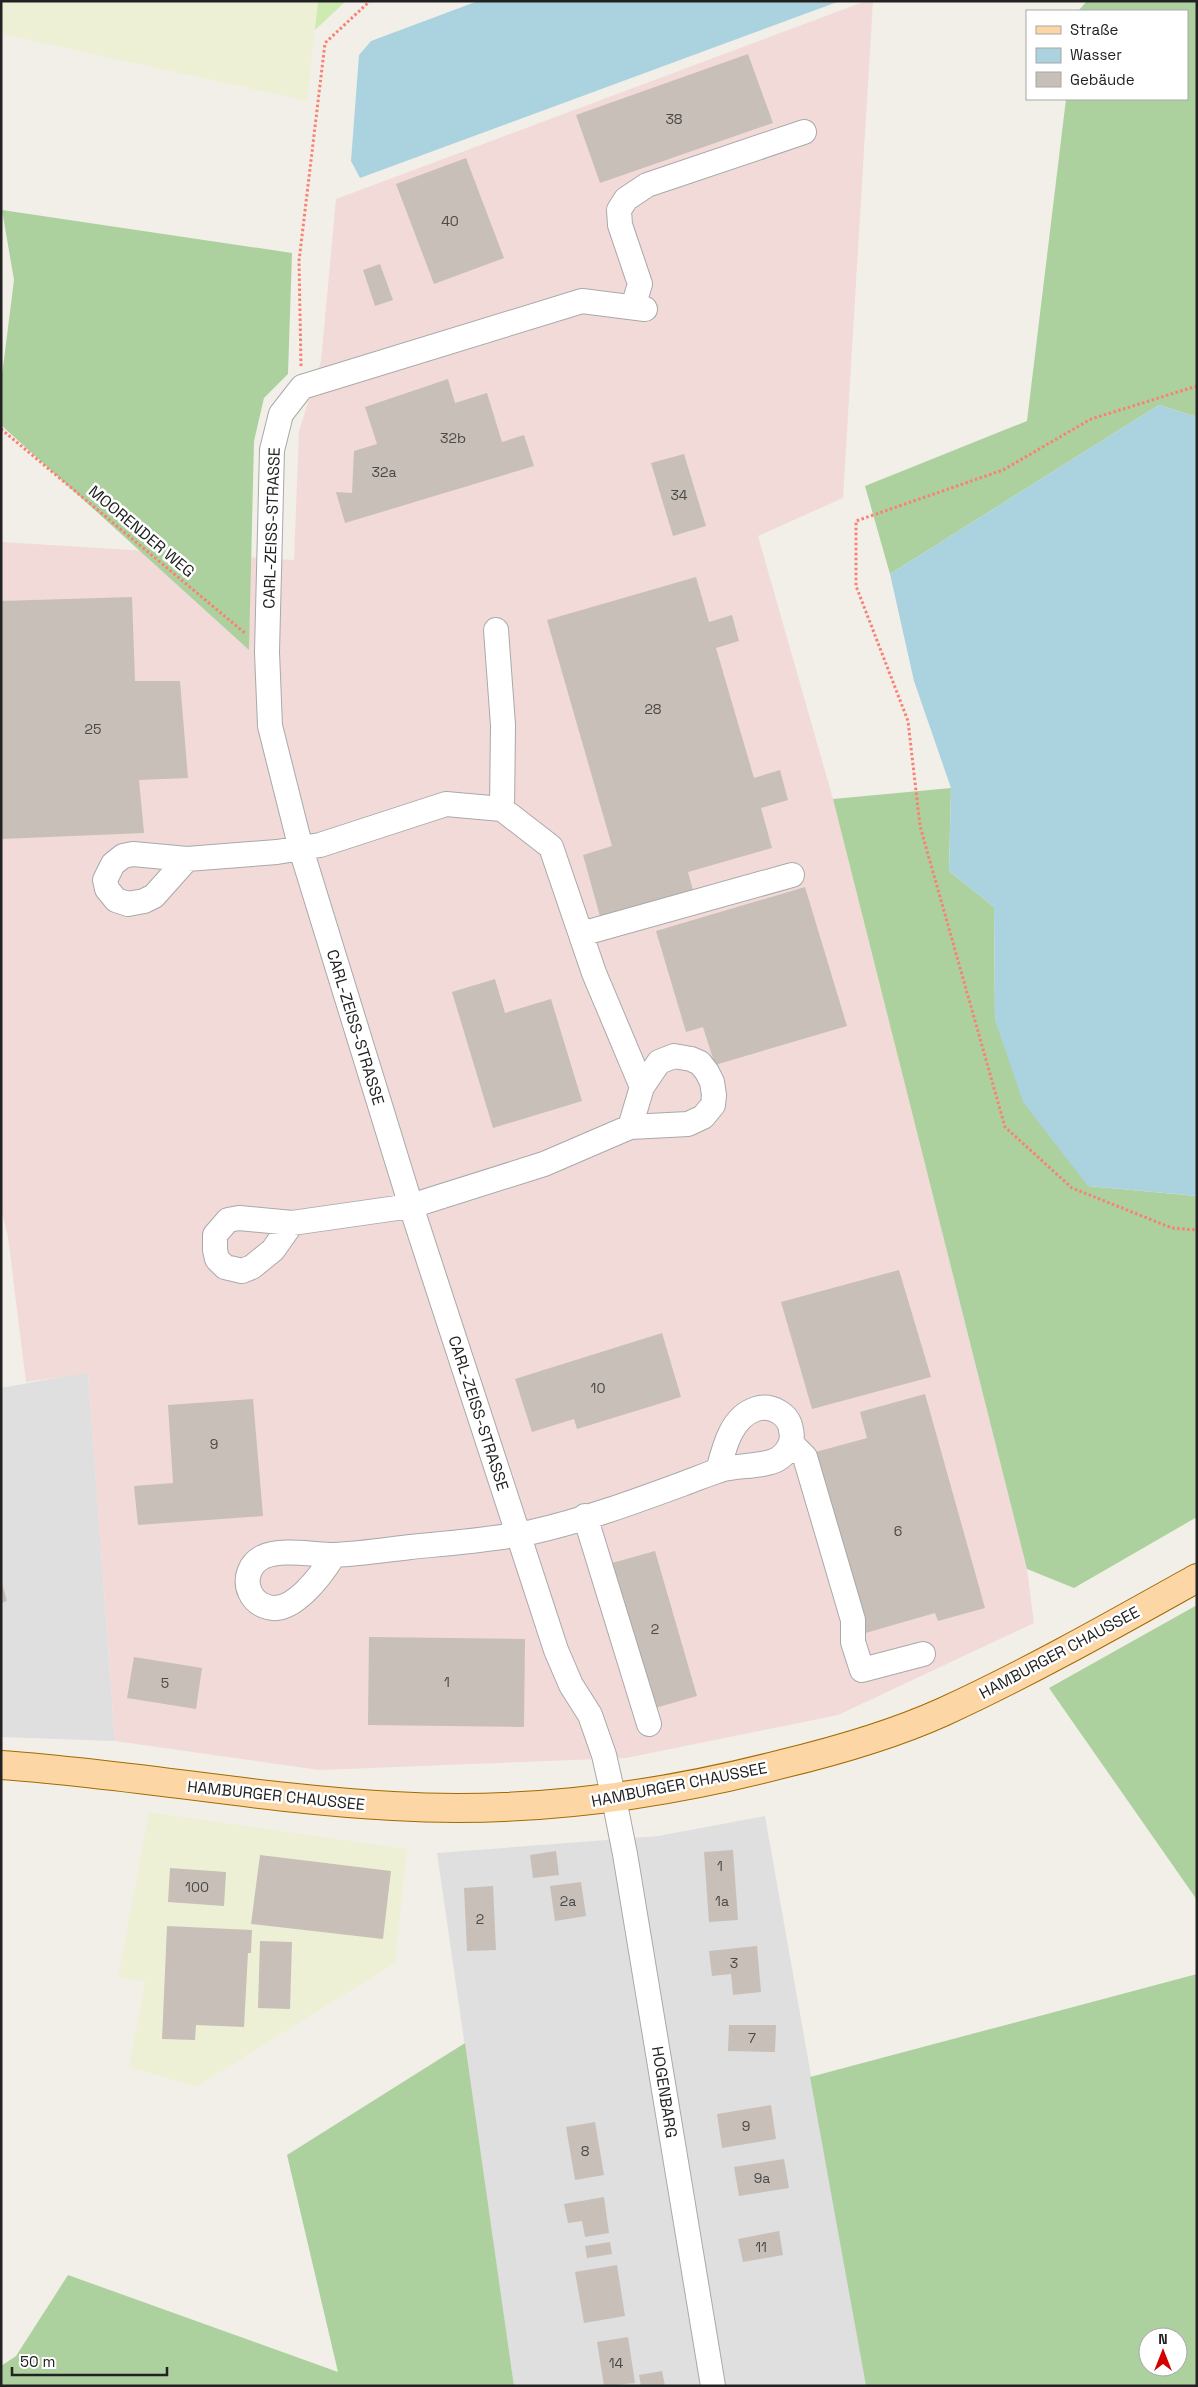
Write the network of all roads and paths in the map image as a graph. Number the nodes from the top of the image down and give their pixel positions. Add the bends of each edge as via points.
1 (370, 1) edge
2 (804, 132) dead end
3 (1197, 386) edge
4 (302, 387) junction
5 (1, 429) edge
6 (496, 630) dead end
7 (267, 652) junction
8 (502, 809) junction
9 (301, 849) junction
10 (187, 859) dead end
11 (792, 875) dead end
12 (581, 934) junction
13 (642, 1087) junction
14 (630, 1127) junction
15 (411, 1206) junction
16 (292, 1223) dead end
17 (1197, 1230) edge
18 (791, 1443) junction
19 (718, 1471) junction
20 (585, 1516) junction
21 (520, 1534) junction
22 (334, 1555) dead end
23 (1197, 1578) edge
24 (922, 1654) dead end
25 (649, 1724) dead end
26 (1, 1765) edge
27 (614, 1799) junction
28 (713, 2386) edge

1 - 4 path via 325,43 299,261
2 - 4 street via 647,185 626,199 619,210 620,225 640,284 639,308 582,301
3 - 17 path via 1091,419 1003,470 856,521 856,586 908,721 920,826 1005,1127 1072,1188 1172,1228
4 - 7 street, CARL-ZEISS-STRASSE via 281,414 272,450
5 - 7 path, MOORENDER WEG
6 - 8 street via 503,725
7 - 9 street, CARL-ZEISS-STRASSE via 270,726
8 - 9 street via 446,804
8 - 12 street via 551,847
9 - 10 street
9 - 15 street, CARL-ZEISS-STRASSE
11 - 12 street
12 - 13 street
13 - 14 street
13 - 14 street via 659,1062 674,1056 700,1063 712,1082 714,1095 712,1105 703,1117 688,1124
14 - 15 street via 544,1164
15 - 16 street
15 - 21 street, CARL-ZEISS-STRASSE
18 - 19 street via 776,1460
18 - 19 street via 792,1430 785,1417 775,1409 762,1407 750,1411 729,1435
18 - 24 street via 805,1457 853,1620 853,1642 862,1670
19 - 20 street
20 - 21 street
20 - 25 street
21 - 22 street
21 - 27 street, CARL-ZEISS-STRASSE via 564,1672 593,1723
23 - 27 main road, HAMBURGER CHAUSSEE via 1093,1637 941,1713 817,1756 729,1778
26 - 27 main road, HAMBURGER CHAUSSEE via 106,1774 257,1795 395,1806 498,1808
27 - 28 street, HOGENBARG

